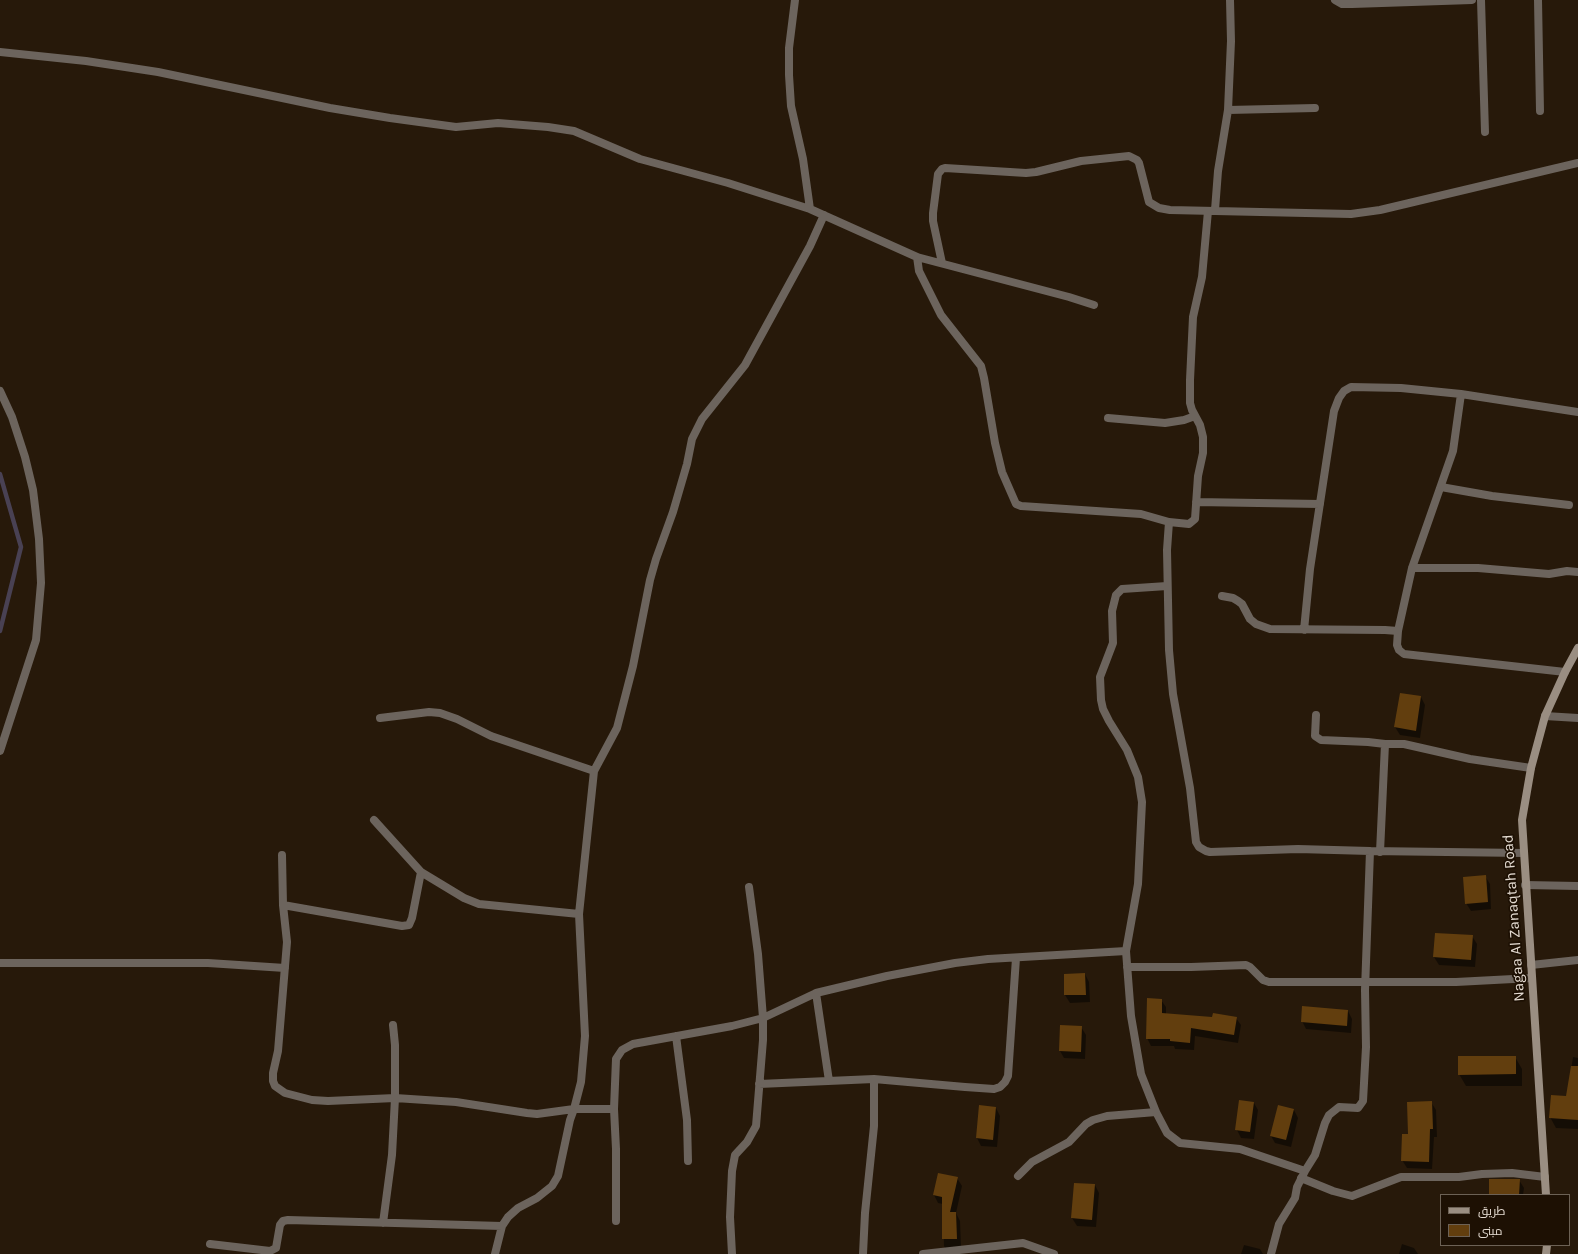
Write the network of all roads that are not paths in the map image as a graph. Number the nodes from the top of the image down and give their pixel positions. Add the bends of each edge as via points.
1 (795, 0) edge
2 (1230, 0) edge
3 (1335, 0) edge
4 (1472, 0) edge
5 (1482, 0) edge
6 (1538, 0) edge
7 (0, 52) edge
8 (1315, 108) dead end
9 (1228, 110) junction
10 (1540, 111) dead end
11 (1484, 132) dead end
12 (1578, 164) edge
13 (810, 209) junction
14 (1212, 210) junction
15 (824, 215) junction
16 (917, 257) junction
17 (942, 263) junction
18 (1094, 305) dead end
19 (0, 391) edge
20 (1461, 394) junction
21 (1578, 412) edge
22 (1195, 416) junction
23 (1108, 418) dead end
24 (1441, 487) junction
25 (1196, 502) junction
26 (1320, 504) junction
27 (1569, 505) dead end
28 (1169, 522) junction
29 (1412, 568) junction
30 (1578, 572) edge
31 (1167, 586) junction
32 (1222, 596) dead end
33 (1304, 630) junction
34 (1398, 631) junction
35 (1578, 648) edge
36 (1565, 672) junction
37 (1316, 715) dead end
38 (1545, 716) junction
39 (380, 718) dead end
40 (1578, 718) edge
41 (1385, 744) junction
42 (0, 751) edge
43 (1531, 768) junction
44 (594, 771) junction
45 (374, 820) dead end
46 (1370, 851) junction
47 (1380, 852) junction
48 (1524, 853) junction
49 (282, 855) dead end
50 (421, 872) junction
51 (1525, 885) junction
52 (1578, 886) edge
53 (749, 887) dead end
54 (283, 905) junction
55 (579, 914) junction
56 (1126, 951) junction
57 (1016, 958) junction
58 (1578, 960) edge
59 (0, 963) edge
60 (1531, 965) junction
61 (1127, 967) junction
62 (285, 968) junction
63 (1532, 978) junction
64 (1366, 982) junction
65 (816, 993) junction
66 (763, 1018) junction
67 (393, 1026) dead end
68 (676, 1036) junction
69 (874, 1079) junction
70 (829, 1081) junction
71 (758, 1084) junction
72 (395, 1098) junction
73 (574, 1109) junction
74 (614, 1109) junction
75 (1156, 1112) junction
76 (688, 1161) dead end
77 (1303, 1175) junction
78 (1018, 1176) dead end
79 (1545, 1177) junction
80 (1546, 1194) edge
81 (616, 1221) dead end
82 (383, 1223) junction
83 (502, 1226) junction
84 (210, 1244) dead end
85 (496, 1254) edge
86 (732, 1254) edge
87 (863, 1254) edge
88 (923, 1254) edge
89 (1054, 1254) edge
90 (1271, 1254) edge

1 - 13 street via 789,48 791,106 803,159
2 - 9 street
3 - 4 street via 1342,4 1352,4
5 - 11 street
6 - 10 street
7 - 13 street via 158,72 390,118 456,127 498,123 574,131 640,158
8 - 9 street
9 - 14 street
12 - 14 street via 1380,210 1351,214
13 - 15 street
14 - 17 street via 1170,210 1151,204 1139,163 1129,156 1081,161 1026,173 945,168 938,174 933,213
14 - 22 street via 1193,317 1190,403
15 - 16 street
15 - 44 street via 810,246 745,365 702,419 692,439 673,512 650,580 633,666 617,728
16 - 17 street
16 - 28 street via 919,271 941,315 981,366 1002,472 1016,504 1141,514
17 - 18 street
19 - 42 street via 12,417 33,490 41,583 36,640
20 - 21 street
20 - 24 street via 1453,451
20 - 26 street via 1394,388 1351,387 1344,391 1334,411
22 - 23 street via 1165,423
22 - 25 street via 1203,437
24 - 27 street
24 - 29 street
25 - 26 street
25 - 28 street via 1193,522
26 - 33 street
28 - 31 street
29 - 30 street via 1478,568 1549,574
29 - 34 street
31 - 46 street via 1168,650 1173,694 1190,788 1196,842 1199,847 1210,852 1298,849
31 - 56 street via 1122,589 1116,595 1112,611 1113,643 1100,677 1104,709 1127,750 1138,777 1142,802 1138,884
32 - 33 street via 1233,598 1242,604 1250,619 1261,627
33 - 34 street
34 - 36 street via 1397,645 1404,654
35 - 36 street, Nagaa Al Zanaqtah Road
36 - 38 street, Nagaa Al Zanaqtah Road
37 - 41 street via 1315,736 1321,740
38 - 40 street
38 - 43 street, Nagaa Al Zanaqtah Road
39 - 44 street via 440,713 491,736
41 - 43 street via 1404,744 1470,759
41 - 47 street
43 - 48 street, Nagaa Al Zanaqtah Road via 1522,820
44 - 55 street
45 - 50 street
46 - 47 street
46 - 64 street
47 - 48 street
48 - 51 street, Nagaa Al Zanaqtah Road
49 - 54 street
50 - 54 street via 409,925 402,926
50 - 55 street via 479,904
51 - 52 street
51 - 60 street, Nagaa Al Zanaqtah Road
53 - 66 street
54 - 62 street via 287,942
55 - 73 street via 585,1036 581,1082
56 - 57 street
56 - 61 street
57 - 65 street via 955,963
57 - 69 street via 1008,1076 1000,1087 994,1089
58 - 60 street
59 - 62 street via 208,964
60 - 63 street, Nagaa Al Zanaqtah Road
61 - 64 street via 1246,965 1268,982
61 - 75 street via 1131,1016 1141,1074
62 - 72 street via 278,1051 273,1073 275,1086 284,1094 312,1100
63 - 64 street via 1456,982
63 - 79 street, Nagaa Al Zanaqtah Road
64 - 77 street via 1363,1101 1358,1108 1339,1107 1329,1115 1324,1123 1315,1155
65 - 66 street
65 - 70 street
66 - 68 street
66 - 71 street
67 - 72 street via 396,1045
68 - 74 street via 633,1044 618,1054
68 - 76 street via 687,1120
69 - 70 street
69 - 87 street via 874,1126
70 - 71 street
71 - 86 street via 756,1126 735,1156 732,1171
72 - 73 street via 456,1102 537,1114
72 - 82 street via 392,1155
73 - 74 street
73 - 83 street via 558,1176 552,1186 518,1208
74 - 81 street
75 - 77 street via 1167,1134 1180,1143 1240,1149
75 - 78 street via 1107,1116 1094,1120 1086,1124 1069,1142 1032,1162
77 - 79 street via 1334,1191 1352,1196 1401,1177 1459,1177 1512,1173
77 - 90 street via 1295,1198 1279,1224
79 - 80 street, Nagaa Al Zanaqtah Road
82 - 83 street
82 - 84 street via 283,1221 278,1231 276,1248 270,1252
83 - 85 street
88 - 89 street via 1023,1243

